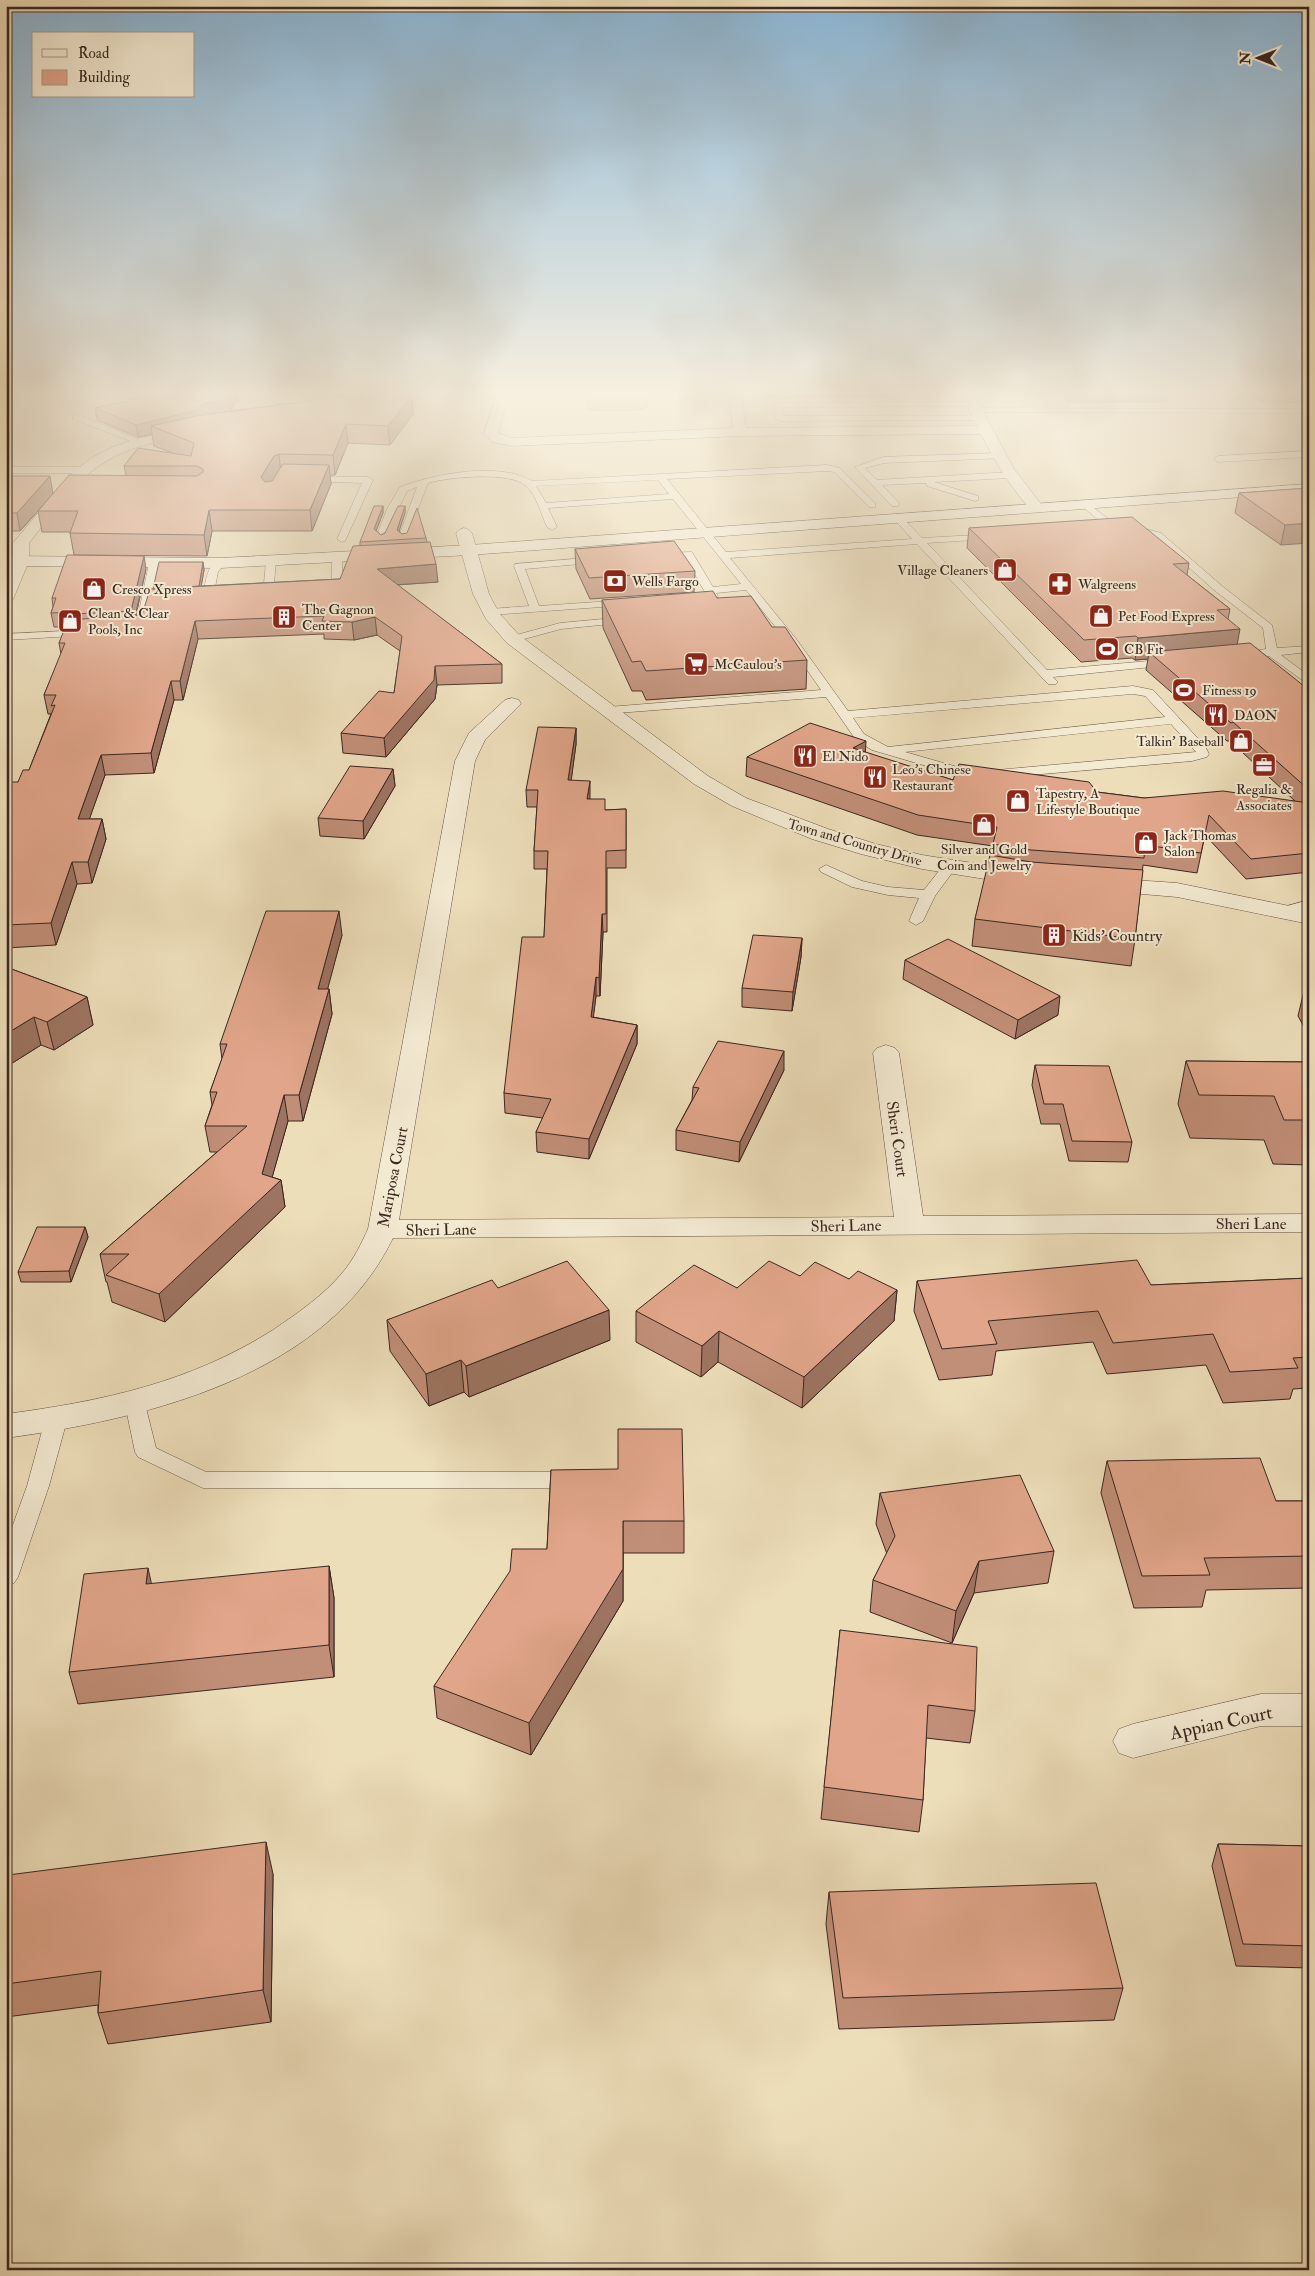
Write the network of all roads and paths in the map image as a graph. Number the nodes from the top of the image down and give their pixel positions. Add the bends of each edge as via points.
1 (59, 502) edge
2 (358, 502) edge
3 (396, 502) edge
4 (419, 502) edge
5 (540, 502) edge
6 (592, 502) edge
7 (680, 502) edge
8 (869, 502) edge
9 (894, 502) edge
10 (1031, 502) edge
11 (1064, 502) edge
12 (1092, 502) edge
13 (872, 505) junction
14 (542, 506) junction
15 (856, 506) dead end
16 (900, 508) junction
17 (1037, 508) junction
18 (712, 516) dead end
19 (692, 518) junction
20 (673, 519) dead end
21 (568, 526) dead end
22 (552, 527) junction
23 (1113, 527) junction
24 (534, 528) dead end
25 (1094, 528) edge
26 (484, 532) dead end
27 (704, 533) junction
28 (998, 535) edge
29 (411, 536) joint
30 (381, 537) junction
31 (461, 539) junction
32 (322, 540) dead end
33 (342, 540) junction
34 (921, 541) junction
35 (196, 548) edge
36 (688, 554) junction
37 (721, 554) junction
38 (648, 557) edge
39 (337, 558) junction
40 (608, 560) edge
41 (14, 561) edge
42 (271, 561) junction
43 (154, 563) junction
44 (220, 563) junction
45 (337, 580) edge
46 (269, 583) edge
47 (748, 586) junction
48 (710, 590) junction
49 (6, 597) edge
50 (684, 598) edge
51 (181, 599) edge
52 (634, 602) edge
53 (535, 609) junction
54 (490, 612) junction
55 (640, 619) edge
56 (130, 631) edge
57 (102, 632) edge
58 (6, 637) edge
59 (513, 639) junction
60 (1309, 649) edge
61 (1272, 653) junction
62 (1232, 656) edge
63 (1183, 661) edge
64 (1044, 674) junction
65 (1309, 682) edge
66 (829, 693) junction
67 (1064, 695) junction
68 (512, 704) dead end
69 (608, 711) junction
70 (845, 715) junction
71 (1174, 720) junction
72 (886, 750) junction
73 (950, 866) junction
74 (826, 869) dead end
75 (1038, 880) edge
76 (1088, 883) edge
77 (928, 895) junction
78 (1309, 904) edge
79 (1285, 911) junction
80 (1309, 916) edge
81 (916, 921) dead end
82 (886, 1053) dead end
83 (1309, 1223) edge
84 (910, 1225) junction
85 (383, 1230) junction
86 (135, 1404) junction
87 (56, 1420) junction
88 (6, 1426) edge
89 (591, 1480) edge
90 (6, 1577) edge
91 (1309, 1710) edge
92 (1134, 1741) dead end

1 - 41 street via 20,543
2 - 33 lane
3 - 30 lane
4 - 29 lane
5 - 14 lane
6 - 14 lane
7 - 19 lane
8 - 13 lane
9 - 16 lane
10 - 17 street
11 - 17 street
12 - 23 lane
13 - 15 street
13 - 16 street
14 - 22 lane
16 - 17 street
16 - 27 street
16 - 34 lane
18 - 19 street
19 - 20 street
19 - 27 lane
21 - 22 street
22 - 24 street
23 - 25 lane
23 - 61 lane via 1140,529 1158,535 1268,628
26 - 31 street
27 - 31 street
27 - 37 lane
28 - 34 lane
29 - 30 street
30 - 33 street
31 - 39 street
31 - 54 street, Town and Country Drive
32 - 33 street
34 - 37 lane
34 - 64 lane
35 - 41 street
36 - 37 lane
36 - 38 lane
36 - 48 lane
37 - 47 lane
39 - 42 street
39 - 45 lane
40 - 53 lane via 519,566
41 - 43 street
41 - 49 street
42 - 44 street
42 - 46 lane
43 - 44 street
43 - 56 lane via 150,601 140,630
44 - 51 lane via 213,572 208,598
47 - 48 lane
47 - 66 lane via 762,610
48 - 50 lane via 713,596
52 - 53 lane
53 - 54 lane
54 - 59 street, Town and Country Drive
55 - 59 lane via 560,626
57 - 58 lane
59 - 69 street, Town and Country Drive
60 - 61 lane
61 - 62 lane
61 - 65 lane
63 - 64 lane
64 - 67 lane
66 - 69 lane
66 - 70 lane
67 - 70 lane
67 - 71 lane via 1133,690 1150,693
68 - 85 street, Mariposa Court via 476,737 465,761
69 - 73 street, Town and Country Drive via 701,780 738,802 820,834
70 - 72 lane via 860,736
71 - 72 lane
71 - 72 lane via 1203,754 981,776 963,774
73 - 75 street, Town and Country Drive
73 - 77 lane
74 - 77 lane via 857,884
76 - 79 street via 1177,890
77 - 81 lane
78 - 79 lane
79 - 80 street
82 - 84 street, Sheri Court
83 - 84 street, Sheri Lane
84 - 85 street, Sheri Lane
85 - 86 street, Mariposa Court via 362,1269 338,1296 280,1340 240,1364 194,1385
86 - 87 street, Mariposa Court
86 - 89 lane via 146,1452 203,1480
87 - 88 street, Mariposa Court
87 - 90 lane via 38,1486
91 - 92 street, Appian Court via 1261,1710

